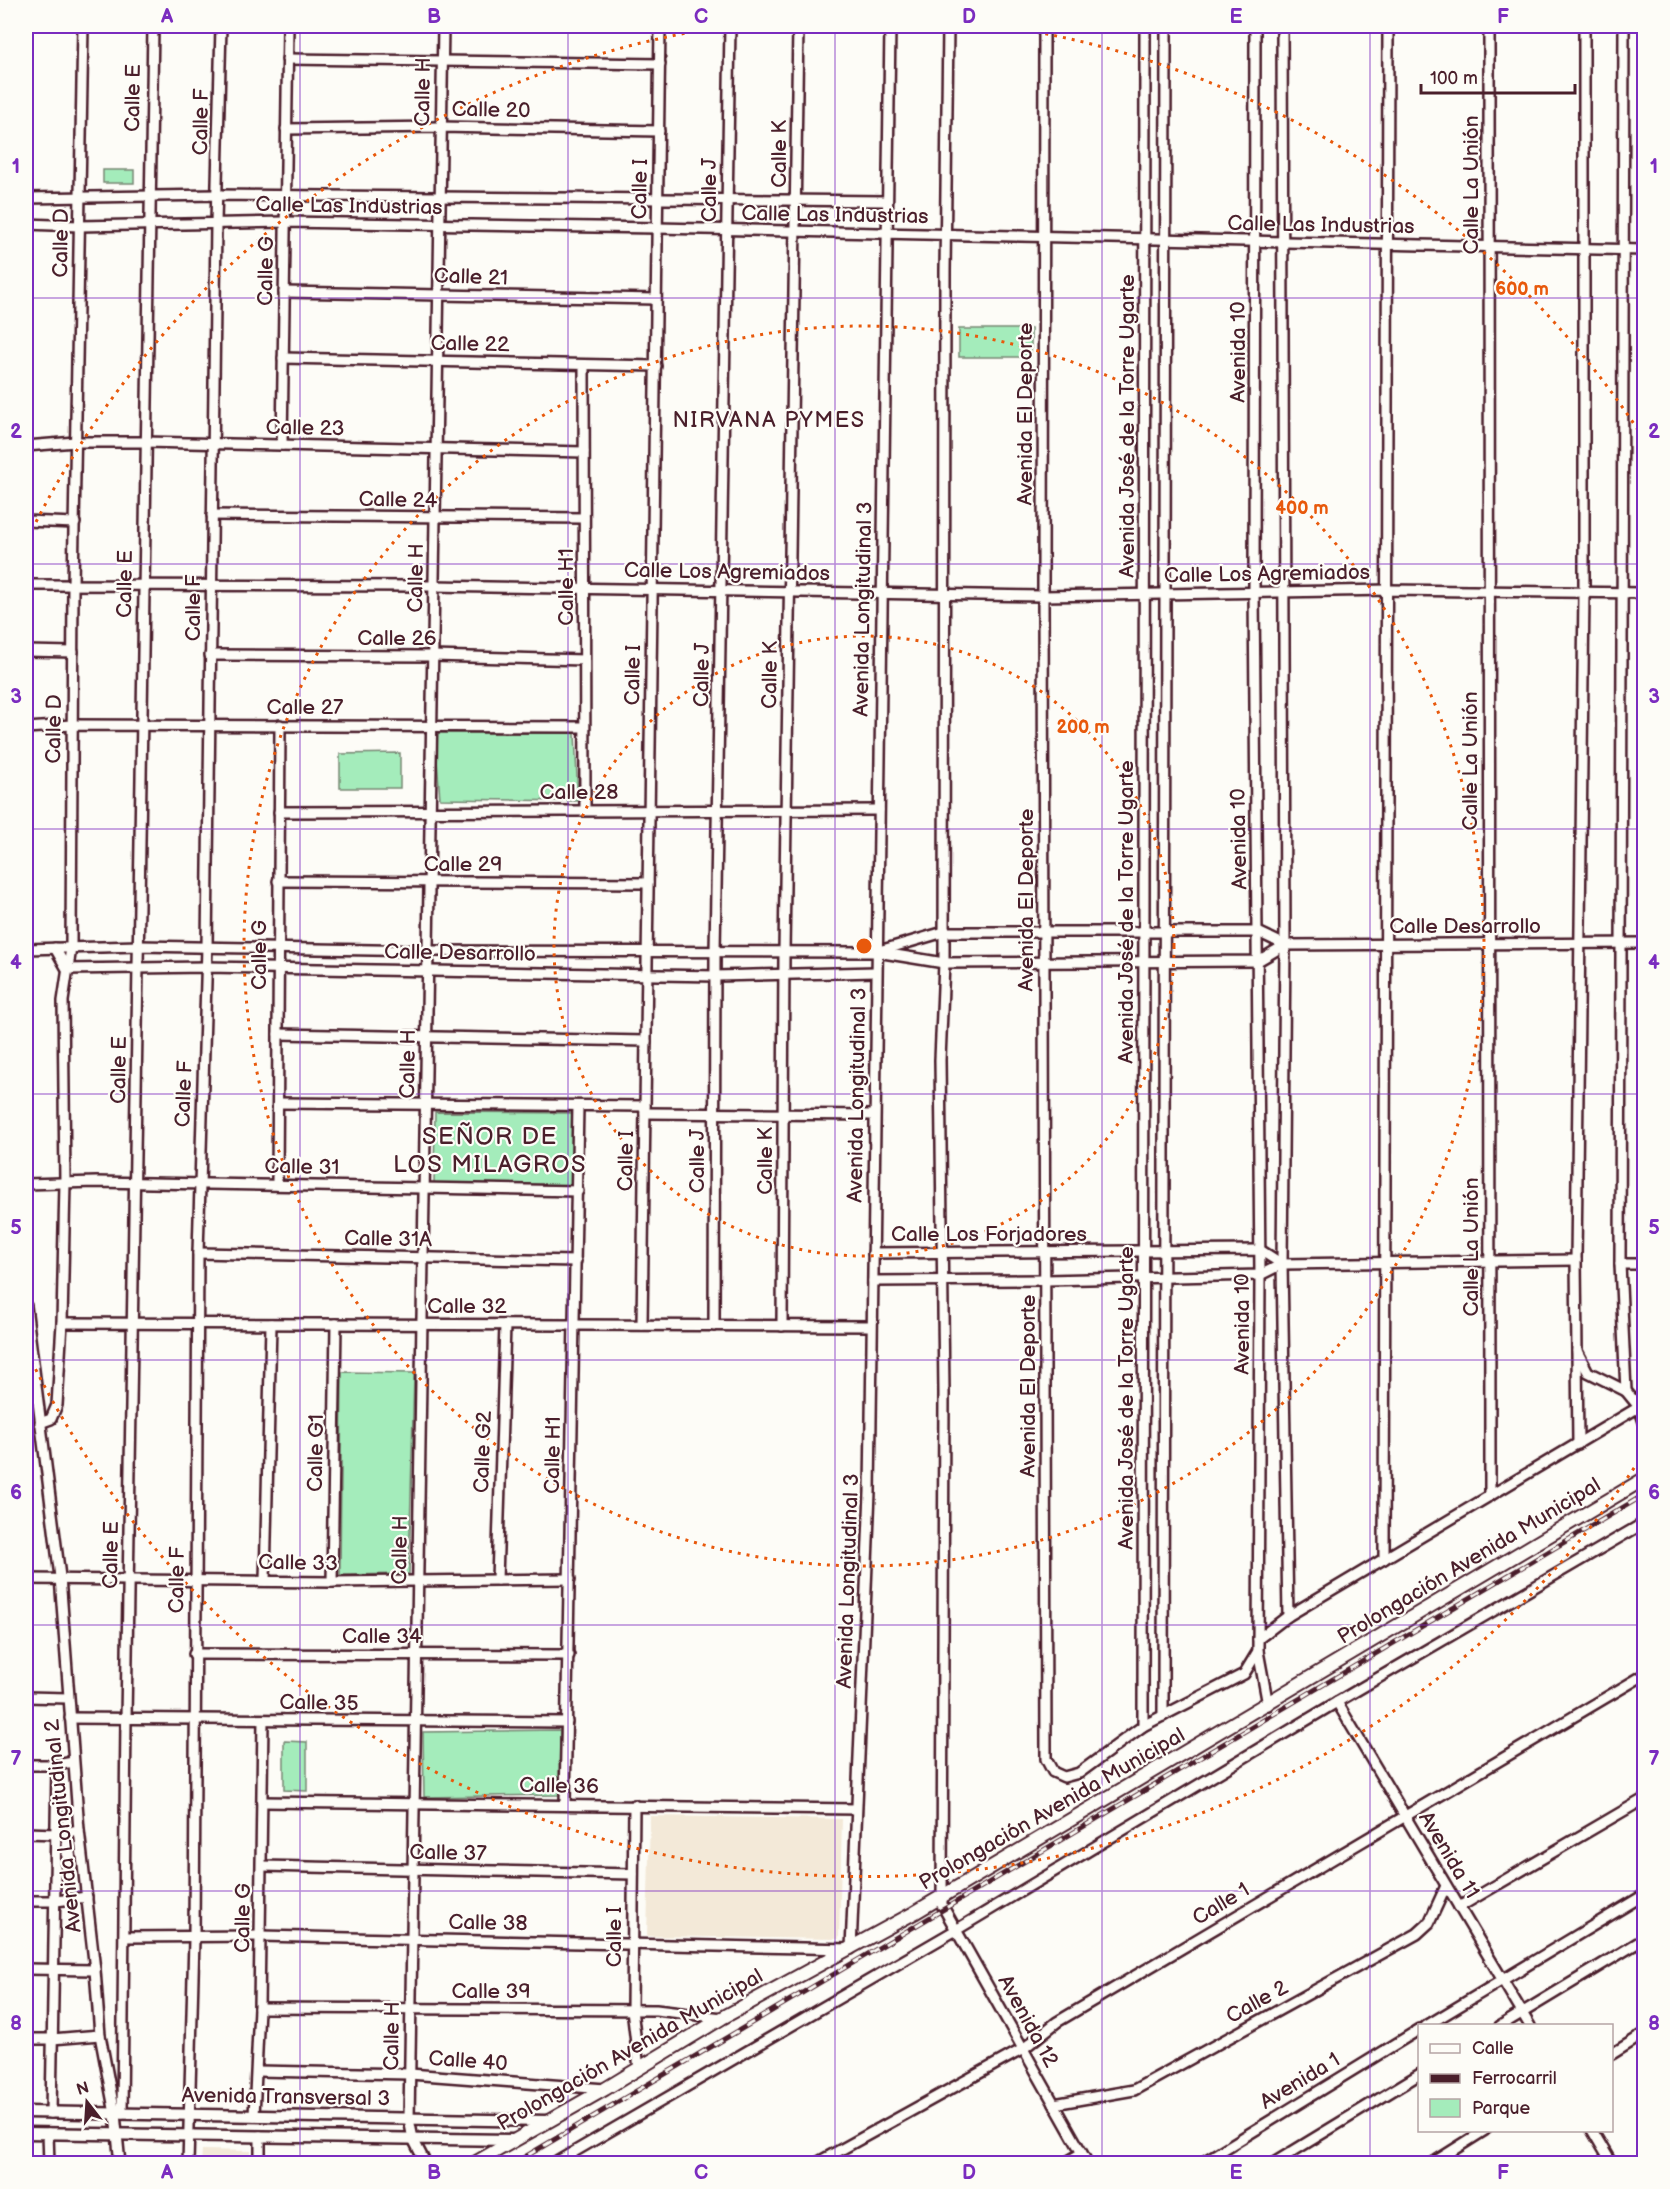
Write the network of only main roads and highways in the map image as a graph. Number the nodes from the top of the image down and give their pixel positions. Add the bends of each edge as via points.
1 (1644, 1479) edge
2 (473, 2163) edge

1 - 2 main road, Prolongación Avenida Municipal via 944,1896 722,2018

